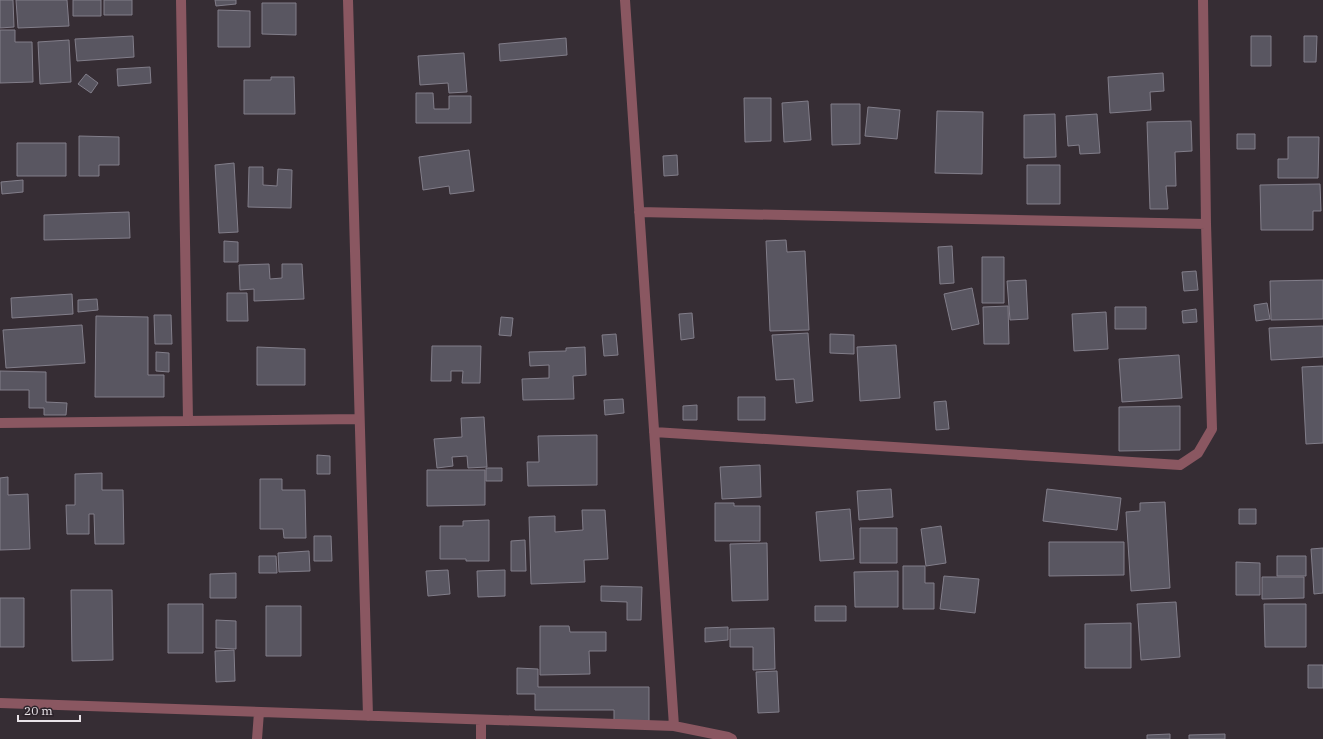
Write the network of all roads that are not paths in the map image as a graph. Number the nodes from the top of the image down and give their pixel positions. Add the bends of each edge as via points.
1 (181, 0) edge
2 (348, 0) edge
3 (625, 0) edge
4 (1203, 0) edge
5 (640, 212) junction
6 (1206, 224) junction
7 (359, 419) junction
8 (188, 421) junction
9 (0, 422) edge
10 (654, 432) junction
11 (0, 703) edge
12 (259, 712) junction
13 (368, 716) junction
14 (481, 720) junction
15 (674, 726) junction
16 (257, 739) edge
17 (480, 739) edge
18 (732, 739) edge

1 - 8 street
2 - 7 street
3 - 5 street
4 - 6 street
5 - 6 street
5 - 10 street
6 - 10 street via 1212,429 1198,453 1180,465
7 - 8 street
7 - 13 street
8 - 9 street
10 - 15 street
11 - 12 street
12 - 13 street
12 - 16 street
13 - 14 street
14 - 15 street
14 - 17 street
15 - 18 street

